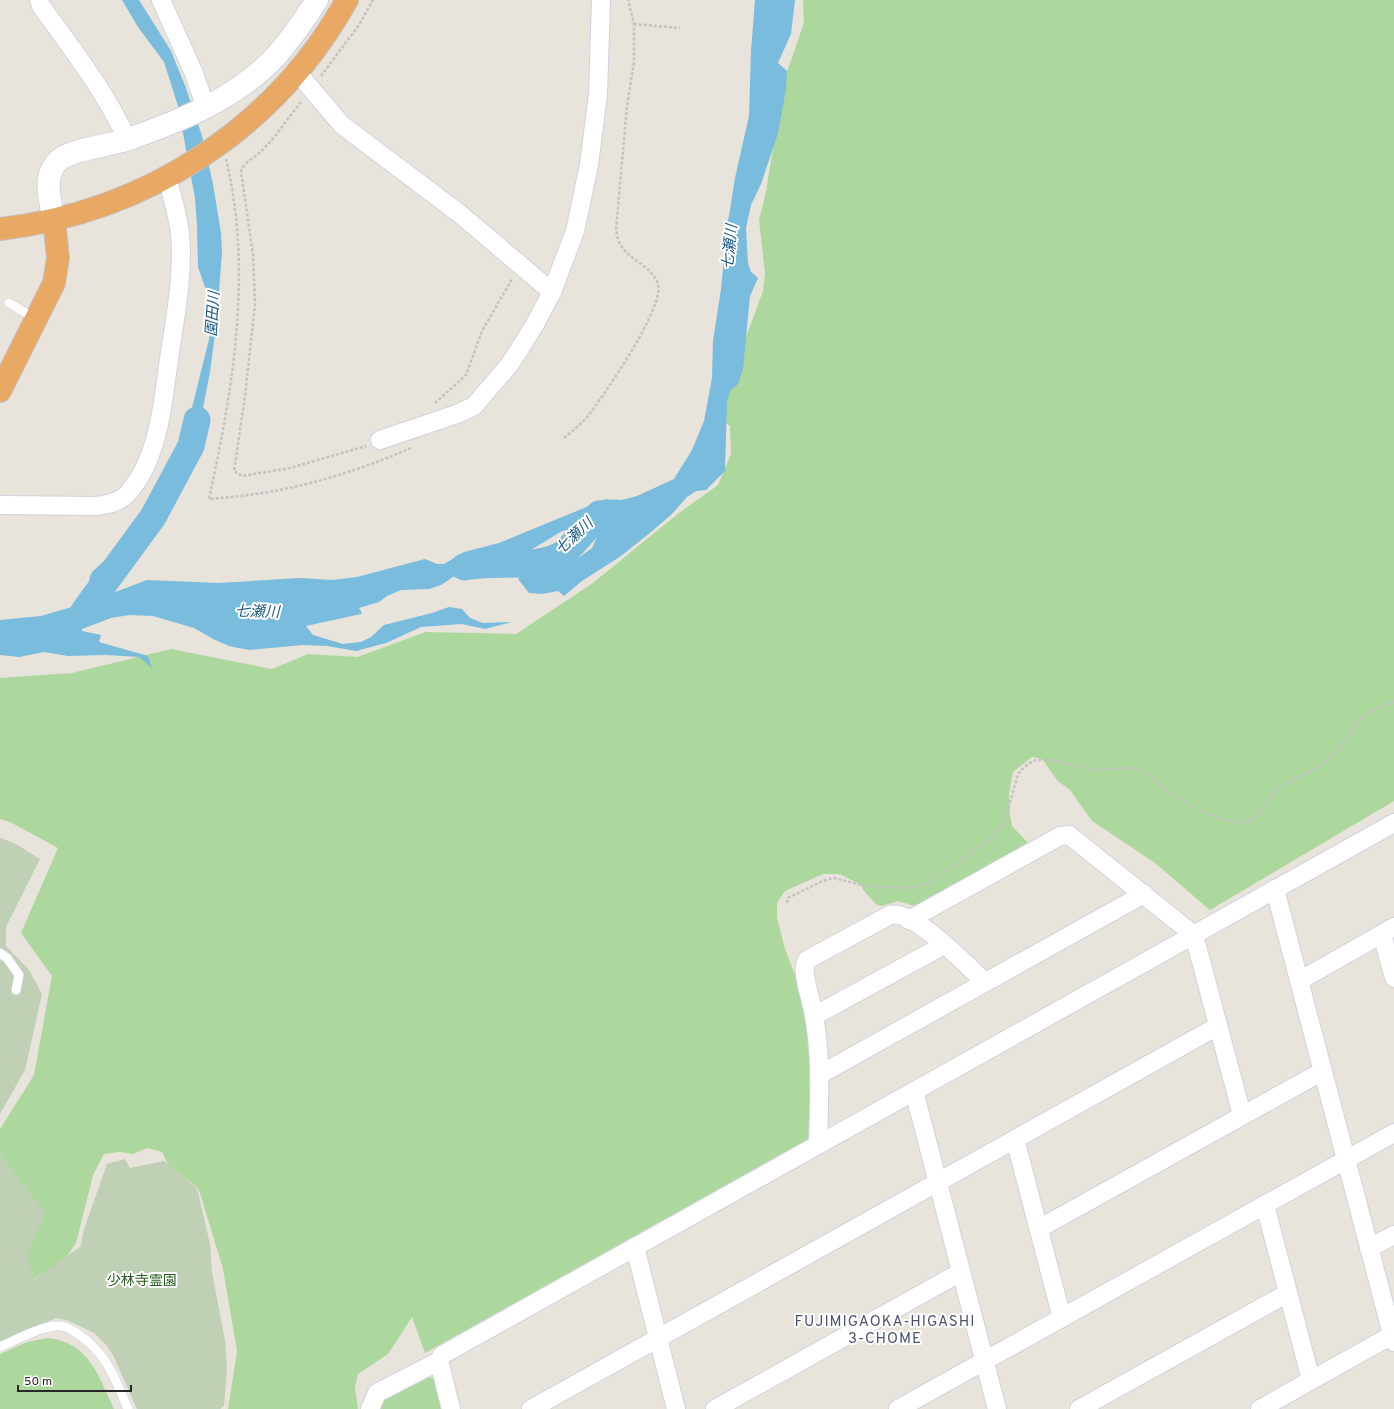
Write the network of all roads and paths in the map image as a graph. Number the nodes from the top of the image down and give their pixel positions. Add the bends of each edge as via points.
1 (39, 0) edge
2 (161, 0) edge
3 (317, 0) edge
4 (347, 0) edge
5 (374, 0) edge
6 (600, 0) edge
7 (628, 0) edge
8 (634, 24) junction
9 (680, 28) dead end
10 (304, 80) junction
11 (206, 108) junction
12 (127, 139) junction
13 (220, 153) junction
14 (171, 176) junction
15 (54, 220) junction
16 (0, 229) edge
17 (523, 267) junction
18 (552, 292) junction
19 (9, 303) dead end
20 (36, 319) junction
21 (0, 391) edge
22 (432, 405) dead end
23 (564, 438) dead end
24 (380, 440) joint
25 (415, 447) dead end
26 (0, 505) edge
27 (1394, 701) edge
28 (1394, 823) edge
29 (1275, 890) junction
30 (1144, 894) junction
31 (787, 903) dead end
32 (909, 920) junction
33 (1388, 931) edge
34 (1194, 935) junction
35 (944, 945) junction
36 (0, 953) edge
37 (1394, 978) edge
38 (1299, 981) junction
39 (985, 982) junction
40 (16, 990) dead end
41 (814, 1016) junction
42 (1218, 1026) junction
43 (1323, 1071) junction
44 (819, 1075) junction
45 (914, 1091) junction
46 (1242, 1115) junction
47 (1394, 1133) edge
48 (1016, 1138) junction
49 (818, 1145) junction
50 (1346, 1159) junction
51 (938, 1182) junction
52 (1265, 1204) junction
53 (1040, 1228) junction
54 (1394, 1235) edge
55 (635, 1247) junction
56 (1369, 1248) junction
57 (961, 1272) junction
58 (1288, 1293) junction
59 (1062, 1318) junction
60 (658, 1338) junction
61 (1393, 1338) edge
62 (0, 1347) edge
63 (439, 1361) junction
64 (984, 1361) junction
65 (1311, 1380) junction
66 (994, 1407) edge
67 (1084, 1408) edge
68 (128, 1409) edge
69 (370, 1409) edge
70 (451, 1409) edge
71 (531, 1409) edge
72 (676, 1409) edge
73 (715, 1409) edge
74 (898, 1409) edge
75 (1260, 1409) edge

1 - 12 street via 100,91
2 - 11 street via 193,71
3 - 11 street via 291,38 266,65
4 - 10 highway via 324,37
5 - 10 path via 359,25
6 - 18 street via 598,94 589,165 576,224
7 - 8 path
8 - 9 path
8 - 23 path via 634,62 627,106 616,230 619,242 628,254 656,278 659,292 640,335 601,398 585,419
10 - 13 highway via 262,108
10 - 17 street via 342,125 460,214
10 - 24 path via 273,138 241,171 253,255 254,304 247,381 234,472 242,476 290,468 343,454
11 - 12 street
12 - 15 street via 73,152 54,165 48,188
13 - 14 highway
13 - 25 path via 234,203 240,283 228,398 209,499 248,496 307,484 356,470
14 - 15 highway via 119,200
14 - 26 street via 180,233 180,262 161,414 145,466 130,491 112,503 97,506
15 - 16 highway
15 - 20 highway via 58,258 56,274
17 - 18 street
17 - 22 path via 513,278 482,331 466,375
18 - 24 street via 510,364 474,406
19 - 20 lane
20 - 21 highway
27 - 31 path via 1361,719 1334,755 1273,793 1255,819 1250,822 1224,819 1203,812 1140,770 1130,767 1084,769 1049,760 1037,760 1018,774 1004,824 985,843 927,884 905,888 865,886 834,878 788,898
28 - 29 street
29 - 34 street
29 - 38 street
30 - 32 street via 1070,835 1065,834
30 - 34 street
30 - 39 street
32 - 35 street via 927,930
32 - 41 street via 898,915 890,915 807,960 804,969
33 - 37 street
33 - 38 street
34 - 42 street
34 - 45 street
35 - 39 street
35 - 41 street
36 - 40 lane via 7,958 19,975
38 - 43 street
39 - 44 street
41 - 44 street
42 - 46 street
42 - 48 street
43 - 46 street
43 - 50 street
44 - 49 street
45 - 49 street
45 - 51 street
46 - 53 street
47 - 50 street
48 - 51 street
48 - 53 street
49 - 55 street
50 - 52 street
50 - 56 street
51 - 57 street
51 - 60 street
52 - 58 street
52 - 59 street
53 - 59 street
54 - 56 street
55 - 60 street
55 - 63 street via 442,1355
56 - 61 street
57 - 64 street
57 - 73 street
58 - 65 street
58 - 67 street
59 - 64 street
60 - 71 street
60 - 72 street
61 - 65 street
62 - 68 lane via 50,1326 70,1329 98,1349
63 - 69 street via 377,1393
63 - 70 street
64 - 66 street
64 - 74 street
65 - 75 street

